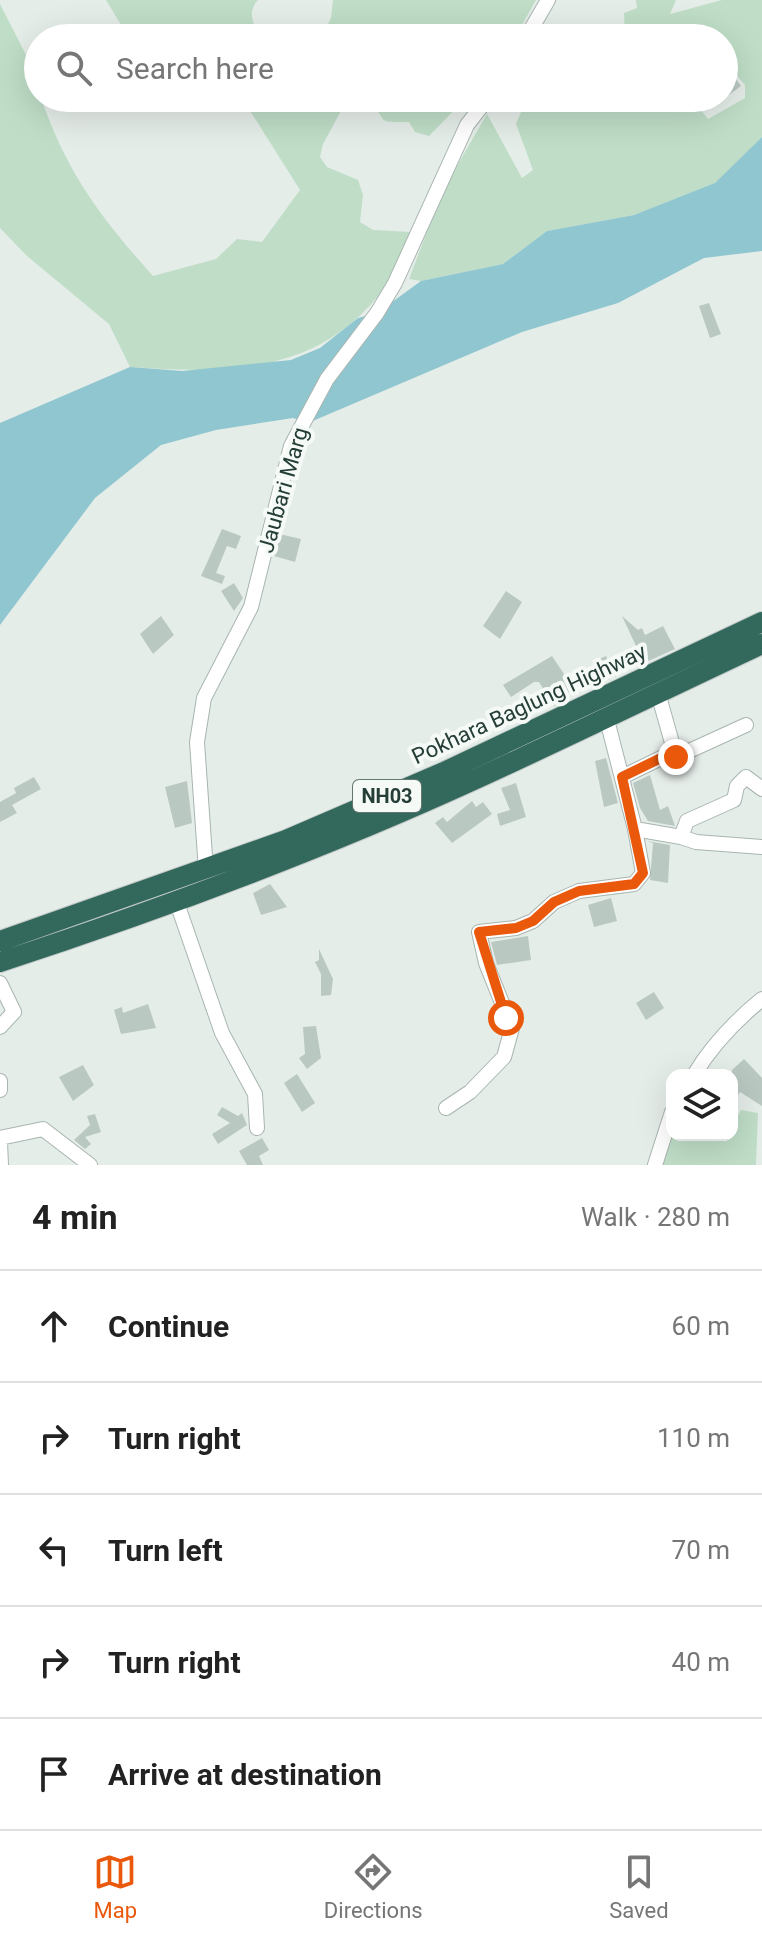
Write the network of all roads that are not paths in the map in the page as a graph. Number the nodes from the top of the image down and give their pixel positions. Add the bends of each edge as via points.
1 (548, 0) edge
2 (534, 24) edge
3 (477, 112) edge
4 (762, 622) edge
5 (762, 644) edge
6 (658, 693) junction
7 (606, 716) junction
8 (746, 725) dead end
9 (676, 757) junction
10 (622, 777) junction
11 (762, 789) edge
12 (635, 829) junction
13 (681, 837) junction
14 (762, 847) edge
15 (206, 871) junction
16 (177, 903) junction
17 (0, 941) edge
18 (0, 962) edge
19 (0, 983) edge
20 (762, 999) edge
21 (0, 1027) edge
22 (699, 1069) edge
23 (0, 1081) edge
24 (0, 1090) edge
25 (446, 1108) dead end
26 (257, 1128) dead end
27 (666, 1131) edge
28 (0, 1140) edge
29 (1, 1165) edge
30 (90, 1165) edge
31 (655, 1165) edge

1 - 2 street
3 - 15 street, Jaubari Marg via 395,283 327,379 291,446 251,607 204,698 197,742
4 - 15 highway, Pokhara Baglung Highway / NH03 via 444,772
5 - 6 highway, Pokhara Baglung Highway
6 - 7 highway, Pokhara Baglung Highway
6 - 9 street
7 - 10 street
7 - 16 highway, Pokhara Baglung Highway via 475,780
8 - 9 street
9 - 10 street via 663,757
10 - 12 street
11 - 13 street via 746,777 734,800 687,821
12 - 13 street
12 - 25 street via 643,873 634,884 579,891 516,928 479,932 512,1028 504,1057
13 - 14 street
15 - 17 highway, Pokhara Baglung Highway / NH03
16 - 18 highway, Pokhara Baglung Highway
16 - 26 street via 222,1033 255,1094
19 - 21 street via 14,1012
20 - 22 street via 731,1026
23 - 24 street
27 - 31 street
28 - 29 street
28 - 30 street via 43,1129

